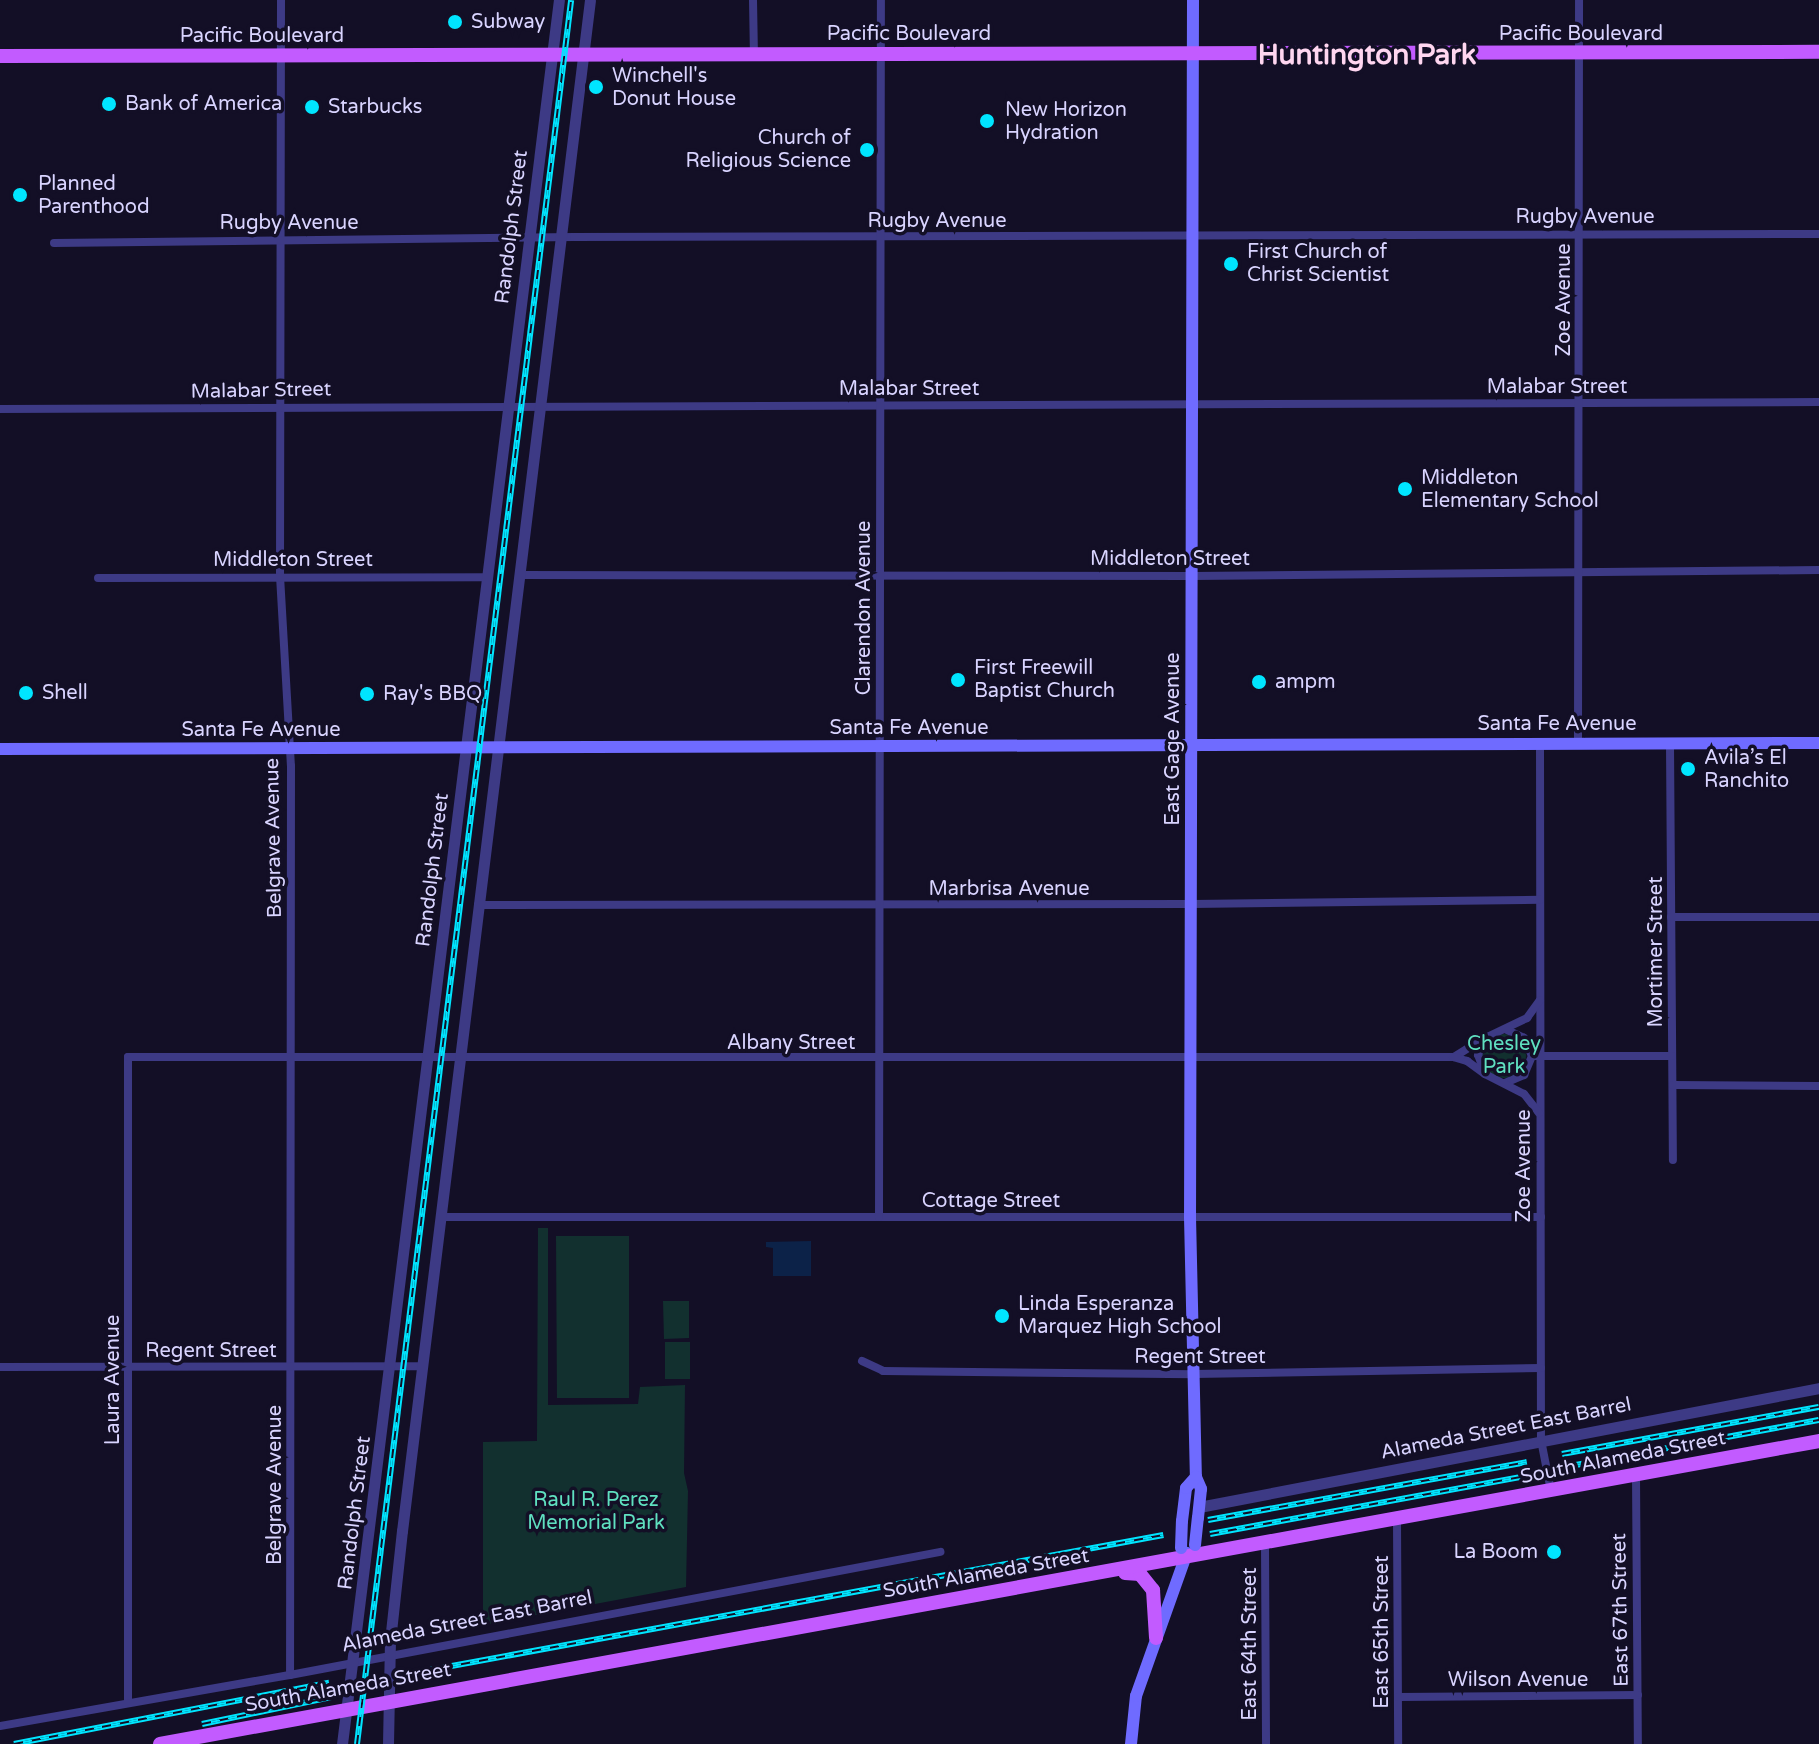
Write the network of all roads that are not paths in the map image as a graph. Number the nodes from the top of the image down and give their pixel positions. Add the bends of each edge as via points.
1 (281, 0) edge
2 (559, 0) edge
3 (590, 0) edge
4 (753, 0) edge
5 (881, 0) edge
6 (1193, 0) edge
7 (1579, 0) edge
8 (1819, 52) edge
9 (881, 54) junction
10 (1193, 54) junction
11 (1579, 54) junction
12 (754, 55) junction
13 (0, 56) edge
14 (282, 56) junction
15 (552, 56) junction
16 (584, 57) junction
17 (1581, 233) junction
18 (1819, 234) edge
19 (529, 237) junction
20 (562, 237) junction
21 (880, 237) junction
22 (1193, 237) junction
23 (281, 239) junction
24 (54, 243) dead end
25 (1819, 402) edge
26 (1193, 403) junction
27 (1580, 403) junction
28 (880, 406) junction
29 (507, 407) junction
30 (542, 407) junction
31 (280, 408) junction
32 (0, 409) edge
33 (1580, 570) junction
34 (1819, 570) edge
35 (521, 575) junction
36 (880, 575) junction
37 (280, 576) junction
38 (1193, 576) junction
39 (489, 577) junction
40 (98, 578) dead end
41 (1819, 743) edge
42 (1540, 744) junction
43 (1578, 744) junction
44 (1670, 744) junction
45 (1193, 746) junction
46 (466, 748) junction
47 (500, 748) junction
48 (880, 748) junction
49 (0, 749) edge
50 (289, 750) junction
51 (1540, 900) junction
52 (1192, 904) junction
53 (478, 905) junction
54 (880, 905) junction
55 (1671, 917) junction
56 (1819, 917) edge
57 (1540, 1000) junction
58 (1506, 1029) junction
59 (1485, 1038) junction
60 (292, 1056) junction
61 (428, 1056) junction
62 (1536, 1056) junction
63 (1672, 1056) junction
64 (128, 1057) joint
65 (1453, 1057) junction
66 (1192, 1058) junction
67 (459, 1059) junction
68 (880, 1059) junction
69 (1485, 1074) junction
70 (1505, 1083) junction
71 (1673, 1085) junction
72 (1819, 1086) edge
73 (1540, 1115) junction
74 (1673, 1160) dead end
75 (441, 1217) junction
76 (879, 1217) junction
77 (1190, 1217) junction
78 (1541, 1217) junction
79 (862, 1361) dead end
80 (423, 1366) junction
81 (0, 1367) edge
82 (129, 1367) junction
83 (292, 1367) junction
84 (391, 1367) junction
85 (1541, 1368) junction
86 (1194, 1374) junction
87 (1819, 1388) edge
88 (1541, 1440) junction
89 (1819, 1441) edge
90 (1636, 1476) junction
91 (1196, 1477) junction
92 (1551, 1492) junction
93 (1199, 1512) junction
94 (1397, 1520) junction
95 (1265, 1545) junction
96 (940, 1552) dead end
97 (1182, 1553) junction
98 (1109, 1572) junction
99 (1156, 1638) junction
100 (390, 1655) junction
101 (354, 1662) junction
102 (290, 1675) junction
103 (1638, 1695) junction
104 (1398, 1697) junction
105 (391, 1701) junction
106 (128, 1703) junction
107 (348, 1709) junction
108 (0, 1726) edge
109 (160, 1744) edge
110 (342, 1744) edge
111 (388, 1744) edge
112 (1131, 1744) edge
113 (1266, 1744) edge
114 (1398, 1744) edge
115 (1638, 1744) edge

1 - 14 street, Belgrave Avenue
2 - 15 street, Randolph Street
3 - 16 street
4 - 12 street
5 - 9 street, Clarendon Avenue
6 - 10 main road, East Gage Avenue
7 - 11 street, Zoe Avenue
8 - 11 main road, Pacific Boulevard
9 - 10 main road, Pacific Boulevard
9 - 12 main road, Pacific Boulevard
9 - 21 street, Clarendon Avenue
10 - 11 main road, Pacific Boulevard
10 - 22 main road, East Gage Avenue
11 - 17 street, Zoe Avenue
12 - 16 main road, Pacific Boulevard
13 - 14 main road, Pacific Boulevard
14 - 15 main road, Pacific Boulevard
14 - 23 street, Belgrave Avenue
15 - 16 main road, Pacific Boulevard
15 - 19 street, Randolph Street
16 - 20 street
17 - 18 street, Rugby Avenue
17 - 22 street, Rugby Avenue
17 - 27 street, Zoe Avenue
19 - 20 street, Rugby Avenue
19 - 23 street, Rugby Avenue
19 - 29 street, Randolph Street
20 - 21 street, Rugby Avenue
20 - 30 street
21 - 22 street, Rugby Avenue
21 - 28 street, Clarendon Avenue
22 - 26 main road, East Gage Avenue
23 - 24 street, Rugby Avenue
23 - 31 street, Belgrave Avenue
25 - 27 street, Malabar Street
26 - 27 street, Malabar Street
26 - 28 street, Malabar Street
26 - 38 main road, East Gage Avenue
27 - 33 street, Zoe Avenue
28 - 30 street, Malabar Street
28 - 36 street, Clarendon Avenue
29 - 30 street, Malabar Street
29 - 31 street, Malabar Street
29 - 39 street, Randolph Street
30 - 35 street
31 - 32 street, Malabar Street
31 - 37 street, Belgrave Avenue
33 - 34 street, Middleton Street
33 - 38 street, Middleton Street
33 - 43 street, Zoe Avenue
35 - 36 street, Middleton Street
35 - 47 street
36 - 38 street, Middleton Street
36 - 48 street, Clarendon Avenue
37 - 39 street, Middleton Street
37 - 40 street, Middleton Street
37 - 50 street, Belgrave Avenue
38 - 45 main road, East Gage Avenue
39 - 46 street, Randolph Street
41 - 44 main road, Santa Fe Avenue
42 - 43 main road, Santa Fe Avenue
42 - 45 main road, Santa Fe Avenue
42 - 51 street, Zoe Avenue
43 - 44 main road, Santa Fe Avenue
44 - 55 street, Mortimer Street
45 - 48 main road, Santa Fe Avenue
45 - 52 main road, East Gage Avenue
46 - 47 main road, Santa Fe Avenue
46 - 50 main road, Santa Fe Avenue
46 - 61 street, Randolph Street
47 - 48 main road, Santa Fe Avenue
47 - 53 street
48 - 54 street, Clarendon Avenue
49 - 50 main road, Santa Fe Avenue
50 - 60 street, Belgrave Avenue
51 - 52 street, Marbrisa Avenue
51 - 57 street, Zoe Avenue
52 - 54 street, Marbrisa Avenue
52 - 66 main road, East Gage Avenue
53 - 54 street, Marbrisa Avenue
53 - 67 street
54 - 68 street, Clarendon Avenue
55 - 56 street
55 - 63 street, Mortimer Street
57 - 58 street via 1527,1018
57 - 62 street, Zoe Avenue
58 - 59 street
58 - 62 street via 1524,1038
59 - 65 street
59 - 69 street via 1478,1055
60 - 61 street, Albany Street
60 - 64 street, Albany Street
60 - 83 street, Belgrave Avenue
61 - 67 street, Albany Street
61 - 84 street, Randolph Street
62 - 63 street
62 - 70 street via 1524,1075
62 - 73 street, Zoe Avenue
63 - 71 street, Mortimer Street
64 - 82 street, Laura Avenue
65 - 66 street, Albany Street
65 - 69 street, Albany Street
66 - 68 street, Albany Street
66 - 77 main road, East Gage Avenue
67 - 68 street, Albany Street
67 - 75 street
68 - 76 street, Clarendon Avenue
69 - 70 street, Albany Street
70 - 73 street, Albany Street via 1525,1095
71 - 72 street
71 - 74 street, Mortimer Street
73 - 78 street, Zoe Avenue
75 - 76 street, Cottage Street
75 - 80 street
76 - 77 street, Cottage Street
77 - 78 street, Cottage Street
77 - 86 main road, East Gage Avenue
78 - 85 street, Zoe Avenue
79 - 86 street, Regent Street via 883,1371
80 - 84 street, Regent Street
80 - 100 street
81 - 82 street, Regent Street
82 - 83 street, Regent Street
82 - 106 street, Laura Avenue
83 - 84 street, Regent Street
83 - 102 street, Belgrave Avenue
84 - 101 street, Randolph Street
85 - 86 street, Regent Street
85 - 88 street, Zoe Avenue
86 - 91 main road, East Gage Avenue
87 - 88 street, Alameda Street East Barrel
88 - 92 street, Zoe Avenue
88 - 93 street, Alameda Street East Barrel
89 - 90 main road, South Alameda Street
90 - 92 main road, South Alameda Street
90 - 103 street, East 67th Street
91 - 93 main road, East Gage Avenue
91 - 97 main road, East Gage Avenue, bridge via 1186,1488
92 - 94 main road, South Alameda Street
93 - 97 main road, East Gage Avenue, bridge via 1195,1545
94 - 95 main road, South Alameda Street
94 - 104 street, East 65th Street
95 - 97 main road, South Alameda Street
95 - 113 street, East 64th Street
96 - 100 street, Alameda Street East Barrel
97 - 98 main road, South Alameda Street
97 - 99 main road, East Gage Avenue
98 - 99 main road via 1140,1574 1148,1581 1156,1602
98 - 105 main road, South Alameda Street
99 - 112 main road, East Gage Avenue via 1136,1696
100 - 101 street, Alameda Street East Barrel
100 - 105 street
101 - 102 street, Alameda Street East Barrel
101 - 107 street, Randolph Street
102 - 106 street, Alameda Street East Barrel
103 - 104 street, Wilson Avenue
103 - 115 street, East 67th Street
104 - 114 street, East 65th Street
105 - 107 main road, South Alameda Street
105 - 111 street
106 - 108 street, Alameda Street East Barrel
107 - 109 main road, South Alameda Street
107 - 110 street, Randolph Street

